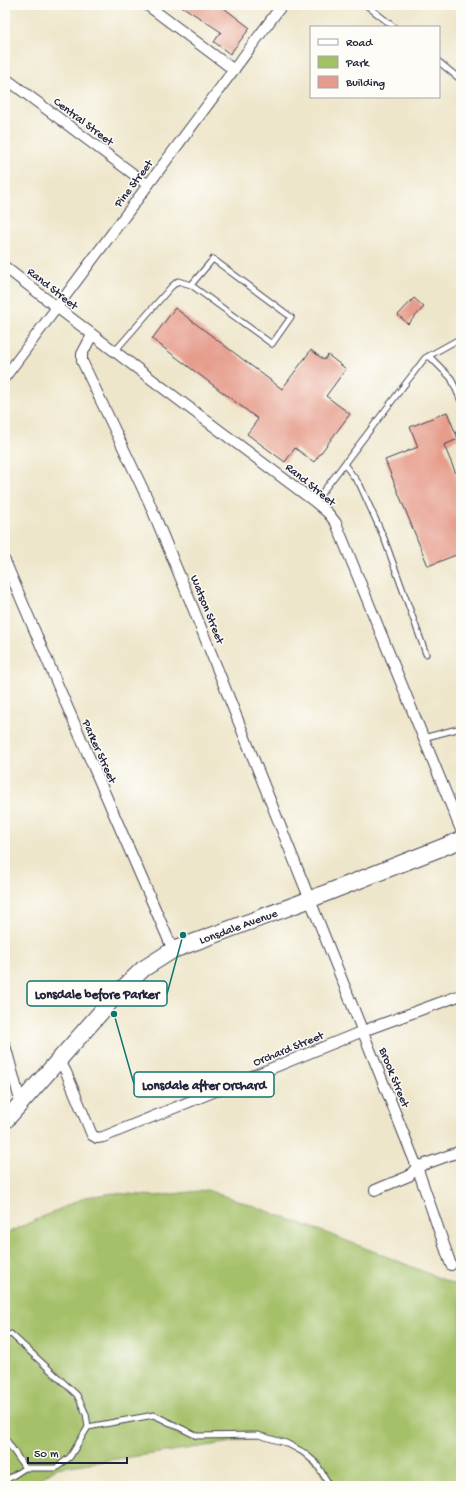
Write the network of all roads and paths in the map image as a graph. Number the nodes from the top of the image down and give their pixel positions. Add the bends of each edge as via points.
1 (147, 5) edge
2 (282, 5) edge
3 (366, 5) edge
4 (393, 26) edge
5 (440, 63) edge
6 (234, 70) junction
7 (5, 78) edge
8 (461, 80) edge
9 (148, 185) junction
10 (5, 267) edge
11 (191, 285) junction
12 (57, 308) junction
13 (92, 335) junction
14 (461, 338) edge
15 (114, 352) junction
16 (429, 356) junction
17 (5, 377) edge
18 (461, 401) edge
19 (344, 464) junction
20 (315, 502) junction
21 (5, 561) edge
22 (426, 654) dead end
23 (461, 728) edge
24 (423, 738) junction
25 (461, 830) edge
26 (461, 840) edge
27 (311, 899) junction
28 (173, 950) junction
29 (461, 995) edge
30 (363, 1031) junction
31 (5, 1045) edge
32 (59, 1059) junction
33 (20, 1104) junction
34 (5, 1121) edge
35 (461, 1151) edge
36 (417, 1167) junction
37 (375, 1190) dead end
38 (451, 1266) dead end
39 (5, 1336) edge
40 (88, 1427) junction
41 (5, 1438) edge
42 (25, 1468) junction
43 (5, 1481) edge
44 (330, 1486) edge

1 - 6 street
2 - 6 street, Pine Street
3 - 4 lane
5 - 8 lane
6 - 9 street, Pine Street
7 - 9 street, Central Street
9 - 12 street, Pine Street
10 - 12 street, Rand Street
11 - 11 lane via 272,344 292,317 212,259
11 - 15 lane via 178,281 171,287
12 - 13 street, Rand Street
12 - 17 street, Pine Street
13 - 15 street, Rand Street
13 - 27 street, Watson Street via 82,354 84,365 149,502
14 - 16 lane
15 - 20 street, Rand Street
16 - 18 lane via 451,378
16 - 19 lane
19 - 20 lane
19 - 22 lane via 360,484 384,538
20 - 24 street, Rand Street via 336,523
21 - 28 street, Parker Street
23 - 24 lane
24 - 25 street, Rand Street
26 - 27 main road, Lonsdale Avenue
27 - 28 main road, Lonsdale Avenue
27 - 30 street, Brook Street
28 - 32 main road, Lonsdale Avenue via 143,969
29 - 30 street, Orchard Street
30 - 32 street, Orchard Street via 97,1138 92,1135
30 - 36 street, Brook Street
31 - 33 street
32 - 33 main road, Lonsdale Avenue
33 - 34 main road, Lonsdale Avenue
35 - 36 street
36 - 37 street via 408,1176
36 - 38 street, Brook Street
39 - 40 lane via 11,1334 77,1395 86,1414
40 - 42 lane via 70,1457 56,1468
40 - 44 lane via 154,1415 197,1436 258,1435 286,1443 303,1452 316,1463
41 - 42 lane
42 - 43 lane

